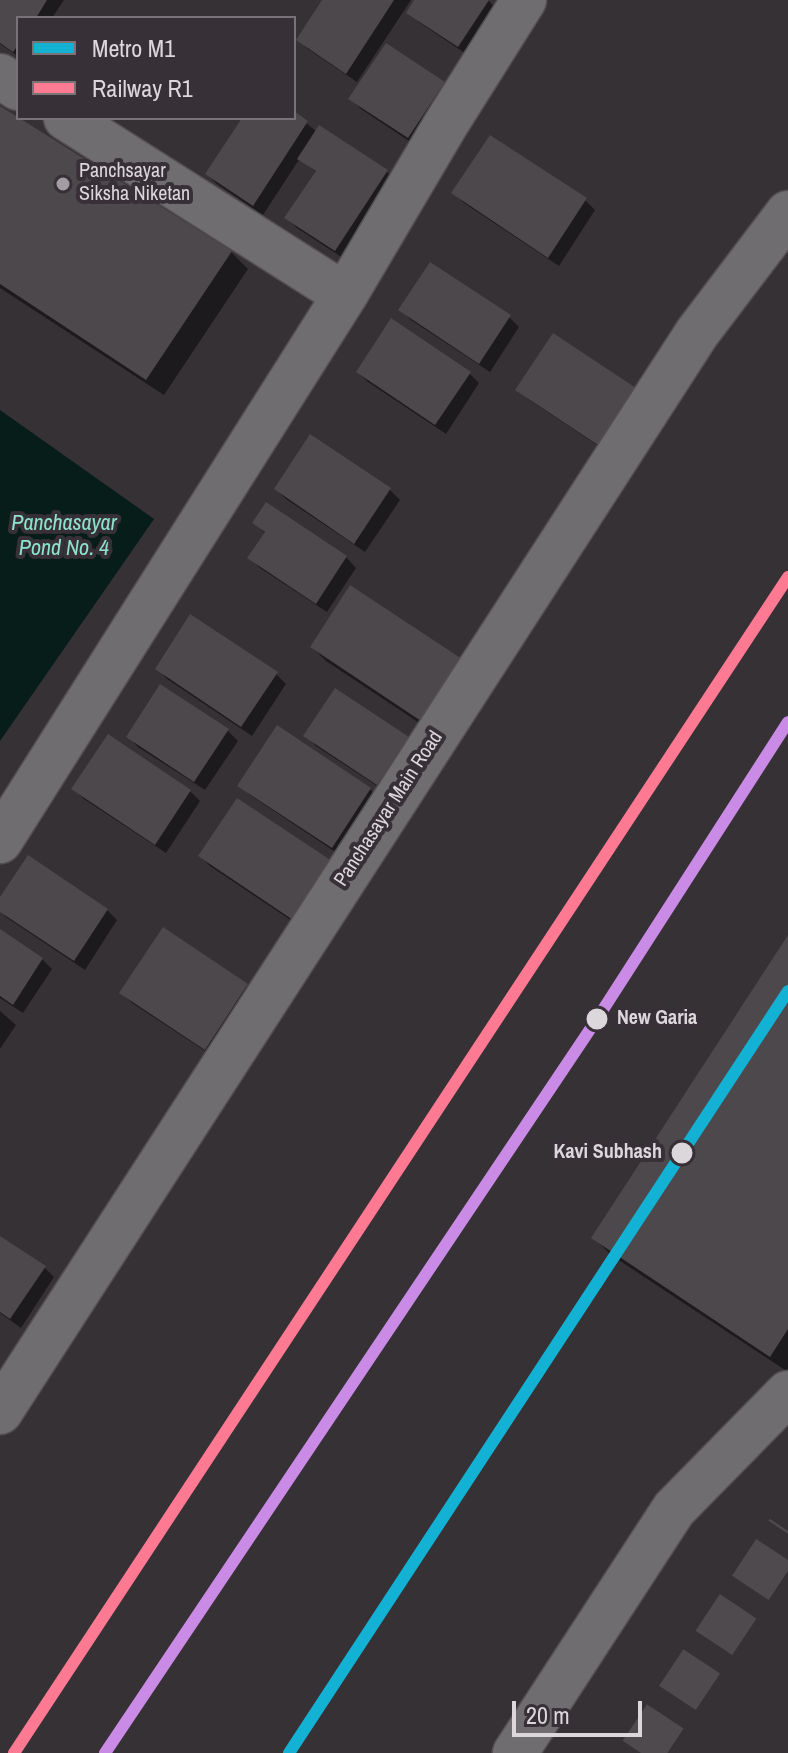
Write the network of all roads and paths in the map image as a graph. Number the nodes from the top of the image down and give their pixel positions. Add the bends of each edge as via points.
1 (524, 0) edge
2 (69, 120) edge
3 (788, 213) edge
4 (345, 295) junction
5 (0, 841) edge
6 (788, 1393) edge
7 (0, 1412) edge
8 (515, 1753) edge

1 - 4 street
2 - 4 street
3 - 7 street, Panchasayar Main Road via 697,333
4 - 5 street
6 - 8 street via 674,1509

